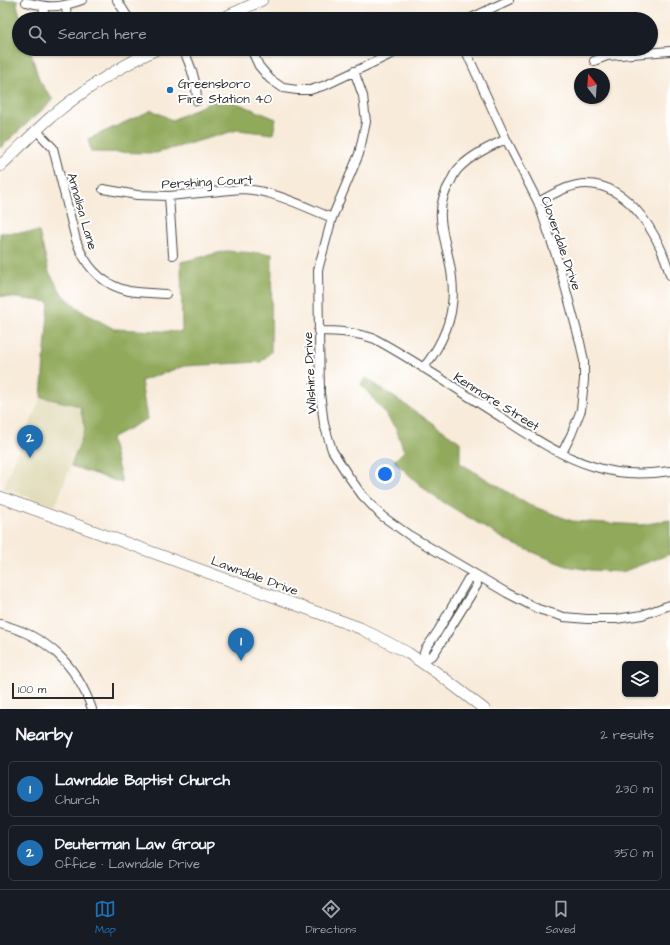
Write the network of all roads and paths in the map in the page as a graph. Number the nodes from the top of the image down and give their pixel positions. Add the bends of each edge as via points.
1 (82, 0) edge
2 (117, 0) edge
3 (262, 0) edge
4 (509, 0) edge
5 (26, 2) dead end
6 (43, 6) junction
7 (66, 6) junction
8 (44, 12) edge
9 (66, 12) edge
10 (125, 12) edge
11 (242, 12) edge
12 (484, 12) edge
13 (670, 50) edge
14 (658, 51) edge
15 (141, 56) edge
16 (186, 56) edge
17 (254, 56) edge
18 (386, 56) edge
19 (468, 56) edge
20 (607, 56) edge
21 (594, 61) dead end
22 (354, 70) junction
23 (197, 101) dead end
24 (37, 131) junction
25 (506, 139) junction
26 (0, 166) edge
27 (103, 189) dead end
28 (169, 196) junction
29 (538, 202) junction
30 (332, 218) junction
31 (173, 255) dead end
32 (670, 275) edge
33 (166, 294) dead end
34 (318, 331) junction
35 (423, 368) junction
36 (562, 453) junction
37 (670, 471) edge
38 (0, 497) edge
39 (476, 575) junction
40 (670, 604) edge
41 (0, 624) edge
42 (421, 662) junction
43 (92, 709) edge
44 (484, 709) edge

1 - 7 street
2 - 10 street
3 - 11 main road
4 - 12 street
5 - 6 street
6 - 7 street
6 - 8 street
7 - 9 street
13 - 14 street
15 - 24 main road via 84,92
16 - 23 street via 194,74
17 - 22 street via 262,71 270,79 283,88 297,90 310,90 326,85
18 - 22 street
19 - 25 street, Cloverdale Drive
20 - 21 street
22 - 30 street, Wilshire Drive via 364,96 366,122 359,154
24 - 26 main road
24 - 33 street, Annalisa Lane via 53,148 76,240 95,274 110,284 129,291
25 - 29 street, Cloverdale Drive
25 - 35 street via 470,159 458,169 447,186 441,206 440,223 449,260 452,306 443,338
27 - 28 street, Pershing Court via 136,195
28 - 30 street, Pershing Court via 250,189 271,194
28 - 31 street
29 - 32 street via 564,189 586,184 608,188 625,198 651,230
29 - 36 street, Cloverdale Drive via 559,264 584,361 581,410
30 - 34 street, Wilshire Drive via 318,270
34 - 35 street, Kenmore Street via 358,333 375,339
34 - 39 street, Wilshire Drive via 324,424 332,450 347,474 382,516 408,535
35 - 36 street, Kenmore Street via 548,447
36 - 37 street, Kenmore Street via 592,467 613,472
38 - 42 main road, Lawndale Drive via 360,628
39 - 40 street, Wilshire Drive via 538,609 564,617 616,619 642,615
39 - 42 street via 468,578 425,650
41 - 43 street via 29,634 60,656 86,691
42 - 44 main road, Lawndale Drive

